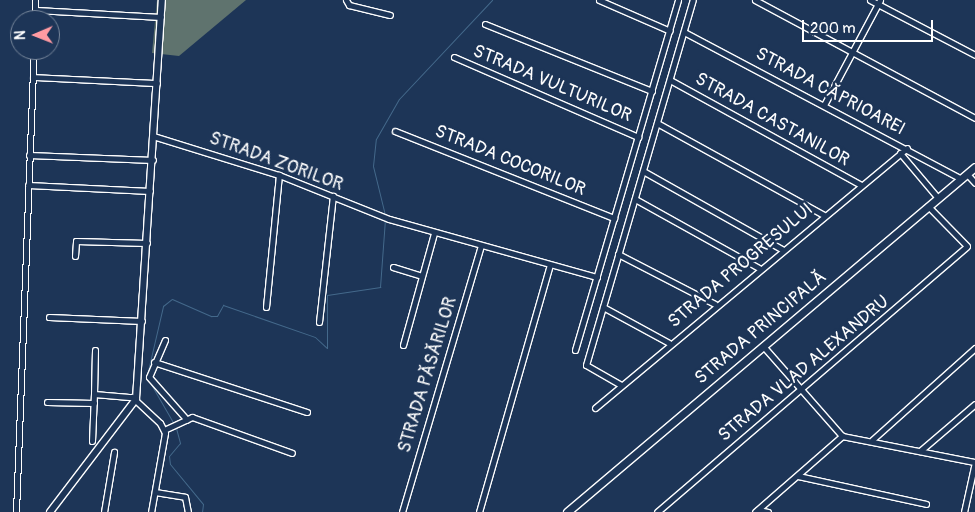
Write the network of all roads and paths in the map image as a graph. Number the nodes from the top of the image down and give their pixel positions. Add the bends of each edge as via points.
1 (35, 0) edge
2 (162, 0) edge
3 (346, 0) edge
4 (599, 0) edge
5 (678, 0) edge
6 (693, 0) edge
7 (755, 0) edge
8 (870, 0) edge
9 (879, 2) edge
10 (36, 10) edge
11 (60, 11) edge
12 (390, 16) dead end
13 (161, 17) junction
14 (485, 24) dead end
15 (670, 30) junction
16 (684, 32) junction
17 (852, 52) junction
18 (975, 55) edge
19 (454, 57) dead end
20 (33, 60) edge
21 (32, 77) junction
22 (670, 80) junction
23 (157, 83) junction
24 (652, 91) junction
25 (824, 105) junction
26 (975, 118) edge
27 (657, 123) junction
28 (395, 130) dead end
29 (153, 136) junction
30 (638, 137) junction
31 (906, 148) junction
32 (900, 153) junction
33 (29, 154) junction
34 (153, 160) junction
35 (975, 168) edge
36 (643, 171) junction
37 (279, 175) junction
38 (964, 177) junction
39 (975, 183) edge
40 (28, 185) junction
41 (861, 185) junction
42 (150, 191) junction
43 (334, 196) junction
44 (938, 198) junction
45 (635, 199) junction
46 (928, 206) junction
47 (824, 215) junction
48 (614, 218) junction
49 (434, 233) junction
50 (147, 243) junction
51 (481, 245) junction
52 (782, 250) junction
53 (618, 254) junction
54 (75, 256) dead end
55 (550, 266) junction
56 (393, 267) dead end
57 (760, 268) junction
58 (422, 276) junction
59 (597, 277) junction
60 (715, 304) junction
61 (266, 307) dead end
62 (603, 307) junction
63 (49, 317) dead end
64 (142, 321) junction
65 (319, 322) dead end
66 (166, 340) dead end
67 (669, 343) junction
68 (403, 346) dead end
69 (763, 346) junction
70 (975, 348) edge
71 (95, 350) dead end
72 (574, 350) dead end
73 (154, 362) junction
74 (621, 385) junction
75 (801, 390) junction
76 (94, 394) junction
77 (136, 399) junction
78 (47, 402) dead end
79 (94, 403) junction
80 (975, 404) edge
81 (595, 408) dead end
82 (307, 412) dead end
83 (186, 420) junction
84 (164, 430) junction
85 (842, 436) junction
86 (872, 440) junction
87 (92, 441) dead end
88 (920, 451) junction
89 (114, 452) dead end
90 (292, 453) dead end
91 (975, 462) edge
92 (798, 476) junction
93 (155, 492) junction
94 (926, 504) dead end
95 (757, 511) edge
96 (16, 512) edge
97 (50, 512) edge
98 (104, 512) edge
99 (151, 512) edge
100 (188, 512) edge
101 (402, 512) edge
102 (479, 512) edge
103 (567, 512) edge
104 (658, 512) edge
105 (768, 512) edge
106 (964, 512) edge

1 - 10 street
2 - 13 street
3 - 12 street via 349,5
4 - 15 street
5 - 15 street
6 - 16 street
7 - 17 street
8 - 9 street
9 - 17 street
9 - 18 street
11 - 13 street
13 - 23 street
14 - 24 street
15 - 24 street
16 - 22 street
16 - 25 street, STRADA CĂPRIOAREI
17 - 25 street
17 - 26 street
19 - 30 street, STRADA VULTURILOR
20 - 21 street
21 - 23 street
21 - 33 street
22 - 27 street
22 - 41 street, STRADA CASTANILOR
23 - 29 street
24 - 30 street
25 - 31 street, STRADA CĂPRIOAREI
27 - 36 street
27 - 47 street
28 - 48 street, STRADA COCORILOR
29 - 34 street
29 - 37 street, STRADA ZORILOR
30 - 48 street
31 - 32 street, STRADA PROGRESULUI
31 - 38 street, STRADA CĂPRIOAREI
32 - 41 street, STRADA PROGRESULUI
32 - 44 street
33 - 34 street
33 - 40 street
34 - 42 street
35 - 38 main road, STRADA PRINCIPALĂ
36 - 45 street
36 - 52 street
37 - 43 street, STRADA ZORILOR
37 - 61 street
38 - 39 street, STRADA CĂPRIOAREI
38 - 44 main road, STRADA PRINCIPALĂ
40 - 42 street
40 - 96 street
41 - 47 street, STRADA PROGRESULUI
42 - 50 street
43 - 49 street, STRADA ZORILOR via 388,219
43 - 65 street
44 - 46 main road, STRADA PRINCIPALĂ
45 - 53 street
45 - 57 street
46 - 69 main road, STRADA PRINCIPALĂ
46 - 75 street, STRADA VLAD ALEXANDRU via 967,246
47 - 52 street, STRADA PROGRESULUI
48 - 59 street
49 - 51 street, STRADA ZORILOR
49 - 58 street
50 - 54 street via 76,241
50 - 64 street
51 - 55 street, STRADA ZORILOR
51 - 101 street, STRADA PĂSĂRILOR
52 - 57 street, STRADA PROGRESULUI
53 - 60 street
53 - 62 street
55 - 59 street, STRADA ZORILOR
55 - 102 street
56 - 58 street
57 - 60 street, STRADA PROGRESULUI
58 - 68 street
59 - 72 street
60 - 67 street, STRADA PROGRESULUI
62 - 67 street
62 - 74 street via 586,366
63 - 64 street
64 - 77 street
66 - 73 street
67 - 74 street, STRADA PROGRESULUI
69 - 75 street
69 - 103 main road, STRADA PRINCIPALĂ
70 - 86 street
71 - 76 street
73 - 82 street
73 - 83 street via 150,377
74 - 81 street, STRADA PROGRESULUI
75 - 85 street
75 - 104 street, STRADA VLAD ALEXANDRU
76 - 77 street
76 - 79 street
77 - 84 street
77 - 97 street
78 - 79 street
79 - 87 street
80 - 88 street
83 - 84 street
83 - 90 street via 192,418
84 - 93 street
85 - 86 street
85 - 92 street
86 - 88 street
88 - 91 street
89 - 98 street
91 - 106 street
92 - 94 street
92 - 95 street
93 - 99 street
93 - 100 street via 185,497
95 - 105 street

